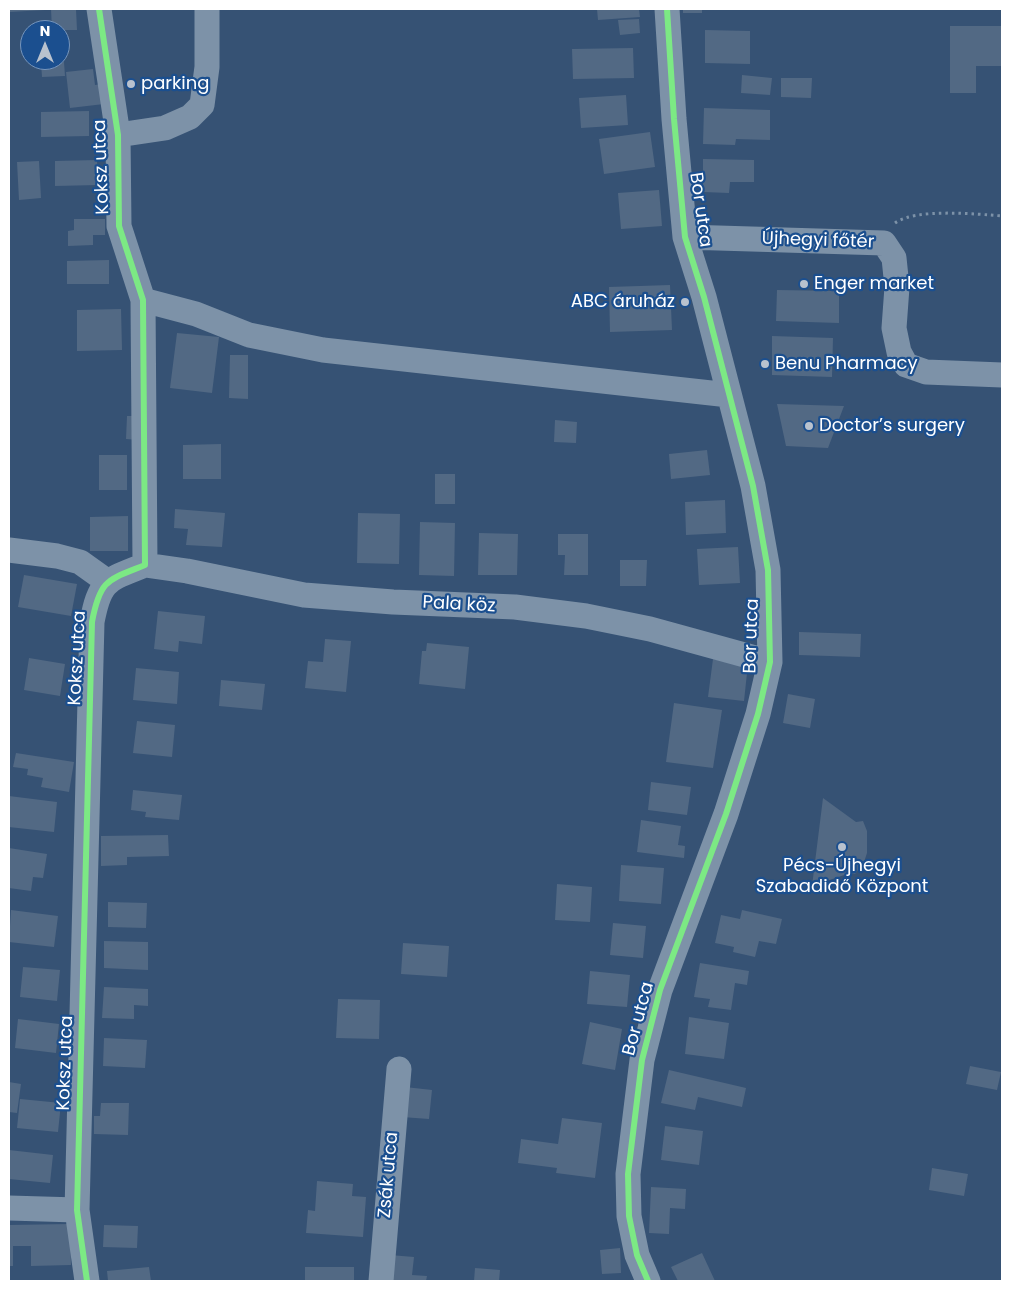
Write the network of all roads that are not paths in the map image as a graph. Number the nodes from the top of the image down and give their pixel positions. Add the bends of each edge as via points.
1 (100, 9) edge
2 (207, 9) edge
3 (667, 9) edge
4 (118, 135) junction
5 (685, 238) junction
6 (143, 300) junction
7 (1002, 375) edge
8 (729, 395) junction
9 (9, 550) edge
10 (145, 565) junction
11 (108, 582) junction
12 (770, 662) junction
13 (399, 1069) dead end
14 (9, 1208) edge
15 (77, 1210) junction
16 (87, 1281) edge
17 (381, 1281) edge
18 (648, 1281) edge

1 - 4 street, Koksz utca
2 - 4 street via 207,67 202,105 190,117 165,128
3 - 5 street, Bor utca
4 - 6 street, Koksz utca via 119,226
5 - 7 street, Újhegyi főtér via 884,243 894,258 897,287 894,328 898,352 906,365 926,372
5 - 8 street, Bor utca
6 - 8 street via 196,314 249,335 323,350
6 - 10 street, Koksz utca
8 - 12 street, Bor utca via 753,486 768,570
9 - 11 street via 80,562
10 - 11 street
10 - 12 street, Pala köz via 304,595 515,607 586,616 650,629
11 - 15 street, Koksz utca via 96,600 92,622
12 - 18 street, Bor utca via 755,723 726,814 660,990 642,1060 628,1174 629,1216 637,1255
13 - 17 street, Zsák utca
14 - 15 street
15 - 16 street, Koksz utca

